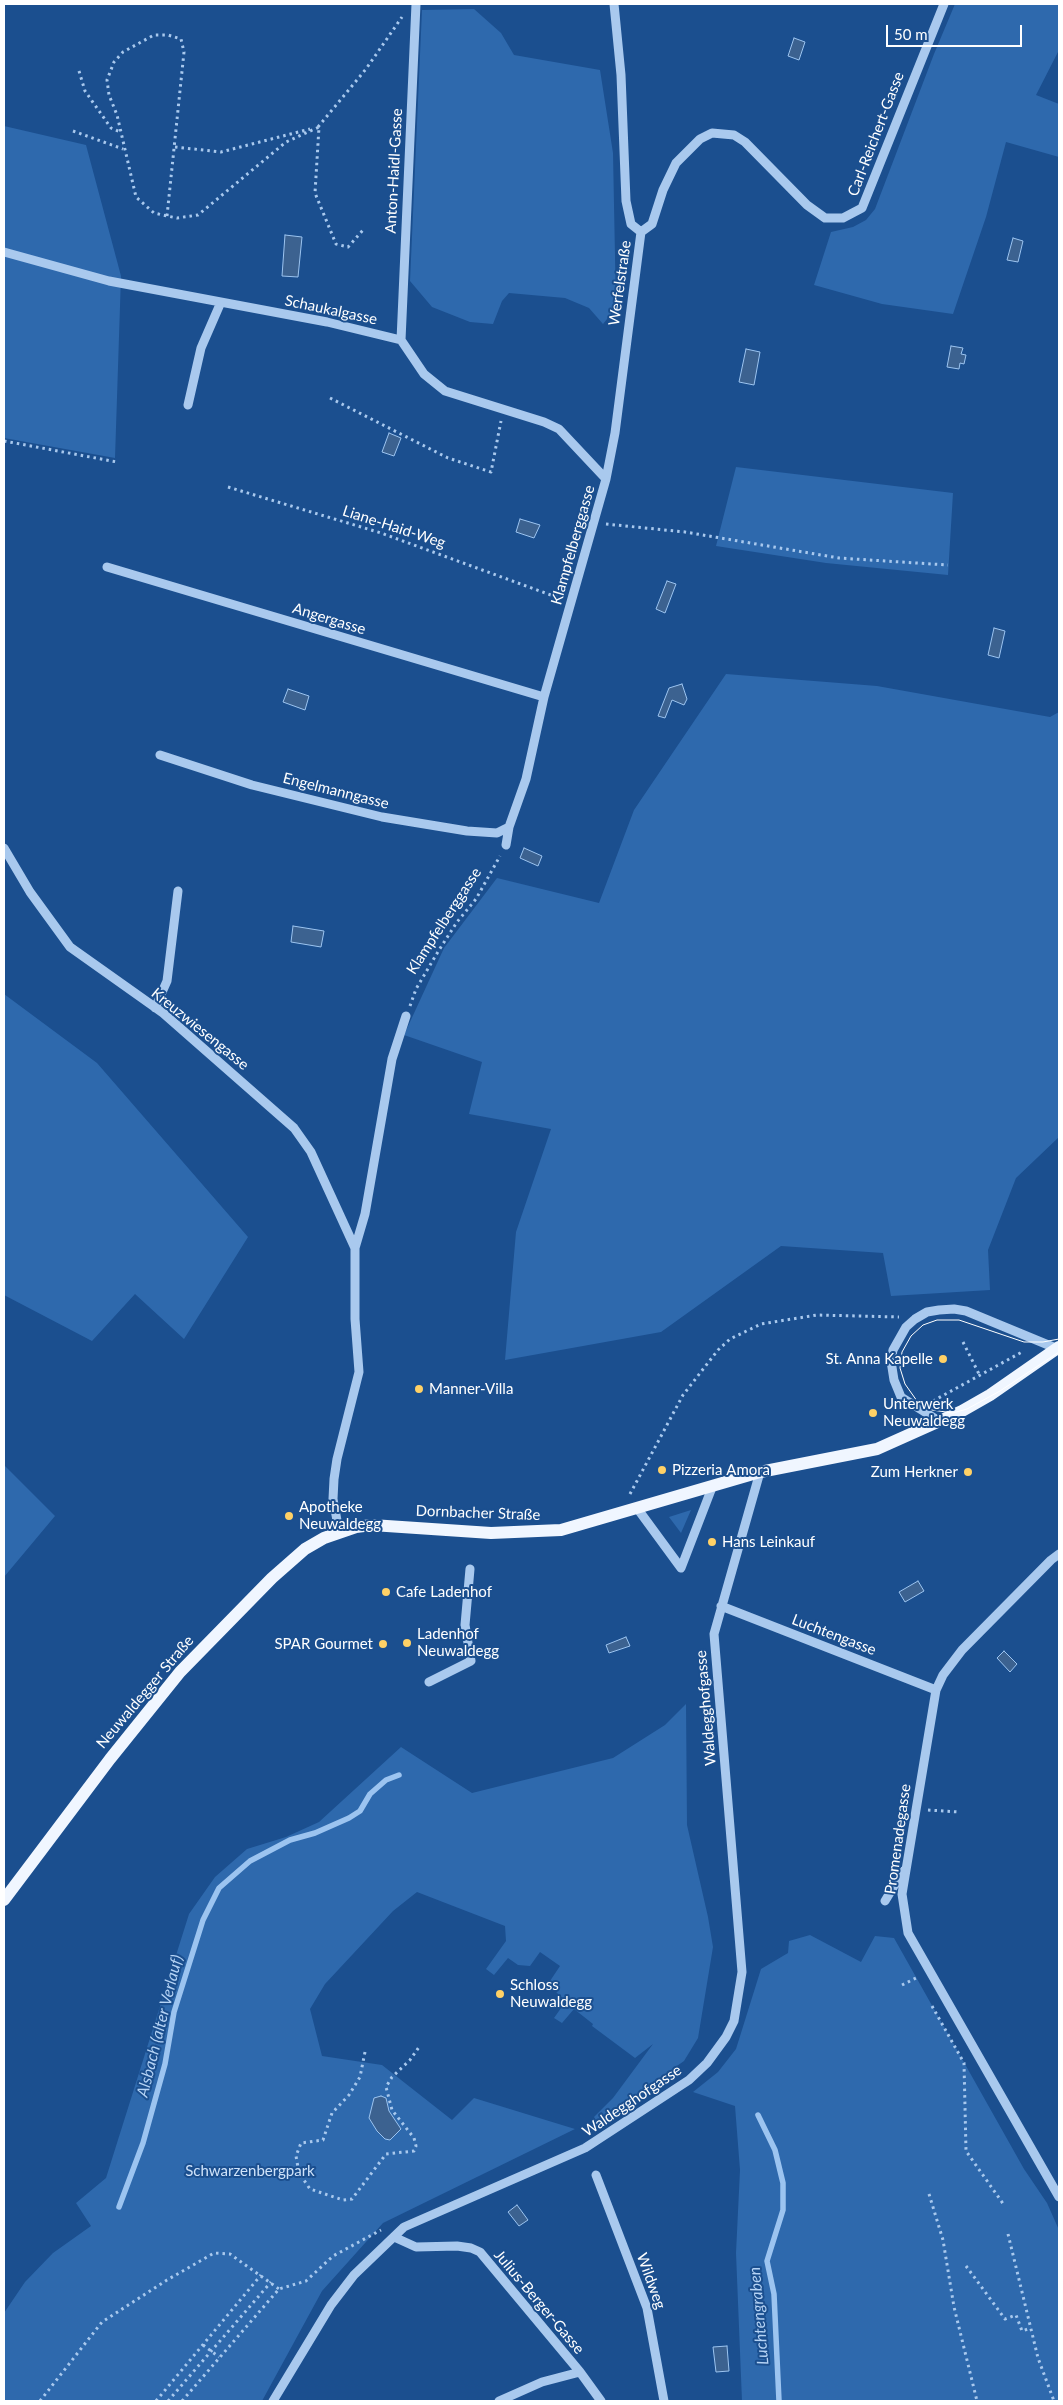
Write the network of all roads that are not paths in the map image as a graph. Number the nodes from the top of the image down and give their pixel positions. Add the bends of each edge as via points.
1 (416, 4) edge
2 (614, 4) edge
3 (944, 4) edge
4 (641, 232) junction
5 (4, 252) edge
6 (221, 302) junction
7 (401, 340) junction
8 (188, 405) dead end
9 (606, 479) junction
10 (107, 567) dead end
11 (544, 698) junction
12 (160, 755) dead end
13 (509, 827) junction
14 (506, 844) road end
15 (4, 848) edge
16 (178, 891) dead end
17 (155, 1008) junction
18 (406, 1016) road end
19 (355, 1248) junction
20 (1058, 1348) edge
21 (939, 1421) junction
22 (760, 1472) junction
23 (713, 1485) junction
24 (637, 1508) junction
25 (339, 1532) junction
26 (1059, 1554) edge
27 (470, 1569) dead end
28 (721, 1606) junction
29 (429, 1682) dead end
30 (936, 1690) junction
31 (905, 1868) junction
32 (4, 1900) edge
33 (885, 1901) dead end
34 (596, 2175) dead end
35 (1059, 2197) edge
36 (394, 2237) junction
37 (580, 2372) junction
38 (273, 2401) edge
39 (499, 2401) edge
40 (601, 2401) edge
41 (664, 2401) edge

1 - 7 street, Anton-Haidl-Gasse
2 - 4 street, Werfelstraße via 621,74 626,201 631,224
3 - 4 street, Carl-Reichert-Gasse via 862,208 844,218 825,218 807,206 745,142 734,135 712,133 700,139 676,163 652,224
4 - 9 street, Werfelstraße
5 - 6 street, Schaukalgasse via 109,282
6 - 7 street, Schaukalgasse
6 - 8 street via 201,348
7 - 9 street via 424,374 445,391 559,429
9 - 11 street, Klampfelberggasse
10 - 11 street, Angergasse
11 - 13 street, Klampfelberggasse via 526,779
12 - 13 street, Engelmanngasse via 252,785 382,817 467,831 497,833
13 - 14 street, Klampfelberggasse
15 - 17 street, Kreuzwiesengasse via 30,892 70,947
16 - 17 street via 167,981
17 - 19 street, Kreuzwiesengasse via 260,1097 304,1140
18 - 19 street via 392,1059 365,1214
19 - 25 street via 358,1372 334,1479 333,1499
20 - 21 main road, Dornbacher Straße via 990,1395
20 - 21 street via 966,1311 954,1308 927,1312 898,1338 893,1350 892,1371 901,1397
21 - 22 main road, Dornbacher Straße via 877,1449
22 - 23 main road, Dornbacher Straße
22 - 28 street, Waldegghofgasse
23 - 24 main road, Dornbacher Straße
23 - 24 street via 681,1568
24 - 25 main road, Dornbacher Straße via 550,1532 472,1532 382,1525
25 - 32 main road, Neuwaldegger Straße via 324,1538 292,1560 201,1649 110,1759
26 - 30 street, Promenadegasse via 962,1650 942,1675
27 - 29 street via 465,1626 471,1661
28 - 30 street, Luchtengasse
28 - 36 street, Waldegghofgasse via 714,1634 714,1653 742,1972 734,2021 726,2037 707,2063 682,2086 585,2148 404,2228
30 - 31 street, Promenadegasse
31 - 33 street
31 - 35 street, Promenadegasse via 902,1894 908,1933
34 - 41 street, Wildweg via 647,2308
36 - 37 street, Julius-Berger-Gasse via 416,2247 457,2246 480,2252
36 - 38 street, Waldegghofgasse via 354,2275 331,2305
37 - 39 street, Julius-Berger-Gasse via 542,2382
37 - 40 street

